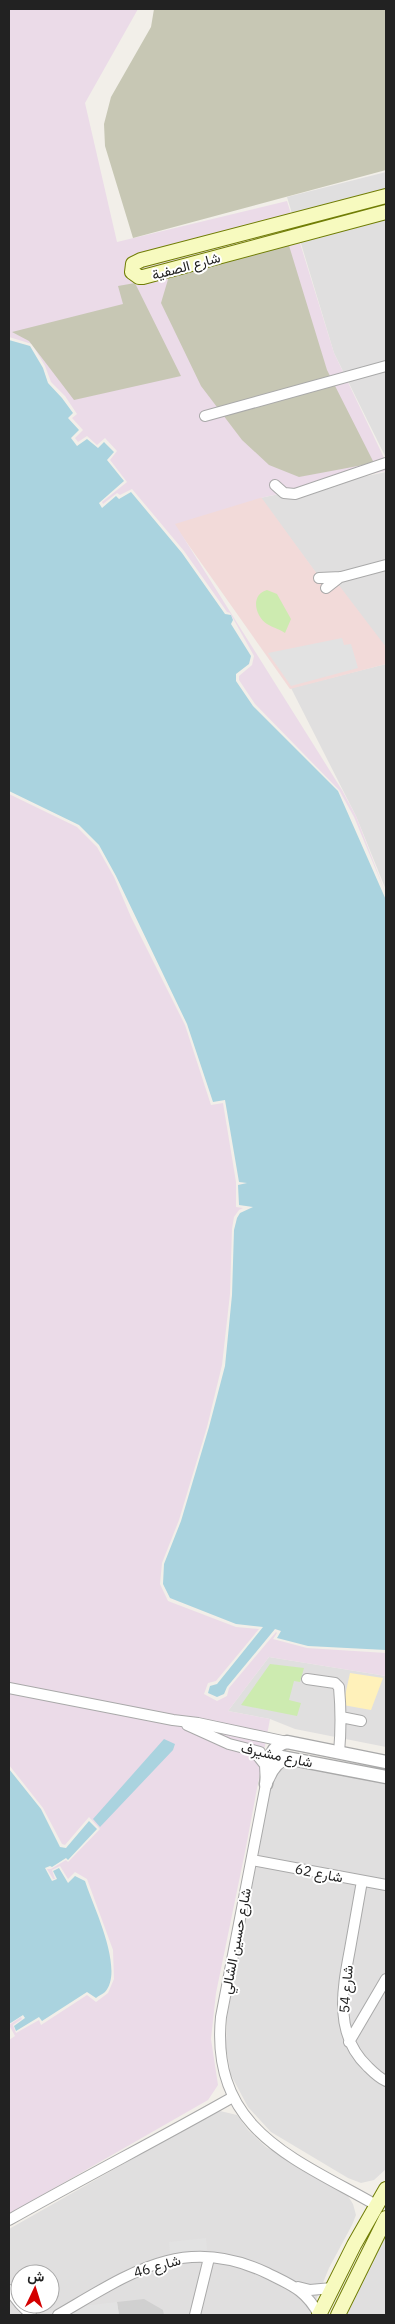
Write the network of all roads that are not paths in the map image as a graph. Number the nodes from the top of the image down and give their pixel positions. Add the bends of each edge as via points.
1 (386, 196) edge
2 (386, 212) edge
3 (321, 213) junction
4 (327, 228) junction
5 (386, 366) edge
6 (205, 416) dead end
7 (386, 463) edge
8 (275, 484) dead end
9 (386, 565) edge
10 (341, 577) junction
11 (319, 578) dead end
12 (326, 588) dead end
13 (307, 1679) dead end
14 (9, 1688) edge
15 (341, 1717) junction
16 (172, 1720) junction
17 (360, 1721) dead end
18 (287, 1742) junction
19 (254, 1751) junction
20 (338, 1753) junction
21 (271, 1755) junction
22 (290, 1758) junction
23 (386, 1762) edge
24 (386, 1777) edge
25 (266, 1784) junction
26 (252, 1860) junction
27 (362, 1881) junction
28 (386, 1885) edge
29 (386, 1979) edge
30 (349, 2042) junction
31 (386, 2081) edge
32 (233, 2097) junction
33 (386, 2189) edge
34 (376, 2205) junction
35 (9, 2220) edge
36 (386, 2220) edge
37 (209, 2258) junction
38 (292, 2285) junction
39 (332, 2288) junction
40 (58, 2315) edge
41 (195, 2315) edge
42 (319, 2315) edge
43 (338, 2315) edge

1 - 3 main road, شارع الصفية
2 - 4 main road, شارع الصفية
3 - 4 main road via 320,222
3 - 4 main road, شارع الصفية via 136,261 132,272 143,277
5 - 6 street
7 - 8 street via 295,494 284,492
9 - 10 street
10 - 11 street
10 - 12 street
13 - 15 street via 337,1684
14 - 16 street, شارع مشيرف
15 - 17 street
15 - 20 street
16 - 18 street, شارع مشيرف
16 - 19 street, شارع مشيرف
18 - 20 street, شارع مشيرف
18 - 21 street via 277,1746
19 - 21 street, شارع مشيرف
19 - 25 street, شارع حسين الشالي via 265,1765
20 - 23 street, شارع مشيرف
21 - 22 street, شارع مشيرف
21 - 25 street
22 - 24 street, شارع مشيرف
22 - 25 street, شارع حسين الشالي via 275,1767
25 - 26 street, شارع حسين الشالي
26 - 27 street, شارع 62
26 - 32 street, شارع حسين الشالي via 220,2031 221,2060
27 - 28 street, شارع 62
27 - 30 street, شارع 54 via 342,1994 342,2013
29 - 30 street
30 - 31 street, شارع 54 via 359,2058
32 - 34 street, شارع حسين الشالي via 246,2117 270,2142
32 - 35 street
33 - 34 main road
34 - 39 main road
36 - 43 main road
37 - 38 street, شارع 46 via 243,2263
37 - 40 street, شارع 46 via 181,2258 142,2268
37 - 41 street
38 - 39 street, شارع 46 via 310,2290
38 - 42 street, شارع 46 via 310,2299
39 - 42 main road

